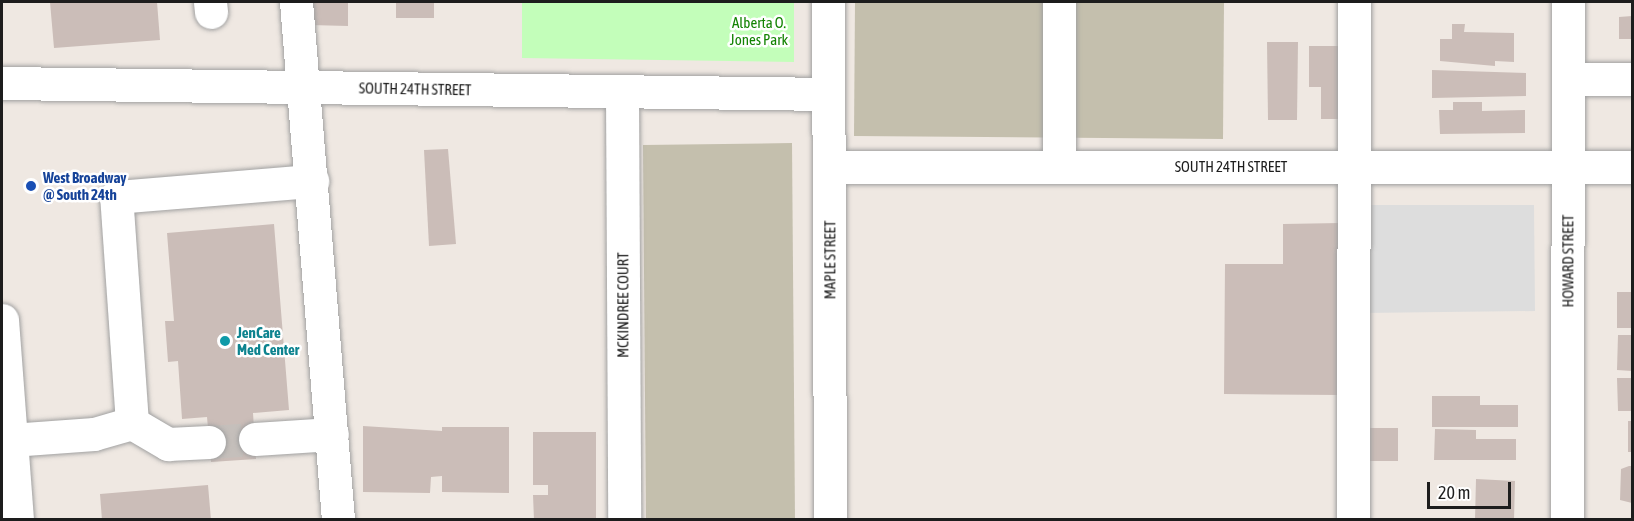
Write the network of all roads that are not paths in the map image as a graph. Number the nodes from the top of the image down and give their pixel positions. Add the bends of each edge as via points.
1 (296, 2) edge
2 (828, 2) edge
3 (1059, 2) edge
4 (1354, 2) edge
5 (1568, 2) edge
6 (1568, 79) junction
7 (1632, 79) edge
8 (2, 83) edge
9 (305, 87) junction
10 (622, 92) junction
11 (828, 94) junction
12 (830, 167) junction
13 (1059, 167) junction
14 (1356, 167) junction
15 (1568, 167) junction
16 (1632, 167) edge
17 (312, 181) junction
18 (2, 320) edge
19 (132, 423) junction
20 (332, 434) junction
21 (255, 439) tunnel mouth
22 (11, 440) junction
23 (209, 442) tunnel mouth
24 (17, 519) edge
25 (338, 519) edge
26 (624, 519) edge
27 (830, 519) edge
28 (1353, 519) edge
29 (1567, 519) edge

1 - 9 street
2 - 11 street, MAPLE STREET
3 - 13 street
4 - 14 street
5 - 6 street, HOWARD STREET
6 - 7 street
6 - 15 street, HOWARD STREET
8 - 9 street, SOUTH 24TH STREET
9 - 10 street, SOUTH 24TH STREET
9 - 17 street
10 - 11 street, SOUTH 24TH STREET
10 - 26 street, MCKINDREE COURT
11 - 12 street, MAPLE STREET
12 - 13 street, SOUTH 24TH STREET
12 - 27 street, MAPLE STREET
13 - 14 street, SOUTH 24TH STREET
14 - 15 street, SOUTH 24TH STREET
14 - 28 street via 1351,206
15 - 16 street, SOUTH 24TH STREET
15 - 29 street, HOWARD STREET
17 - 19 street via 116,197
17 - 20 street
18 - 22 street
19 - 22 street via 94,434
19 - 23 street via 168,444
20 - 21 street
20 - 25 street
22 - 24 street

